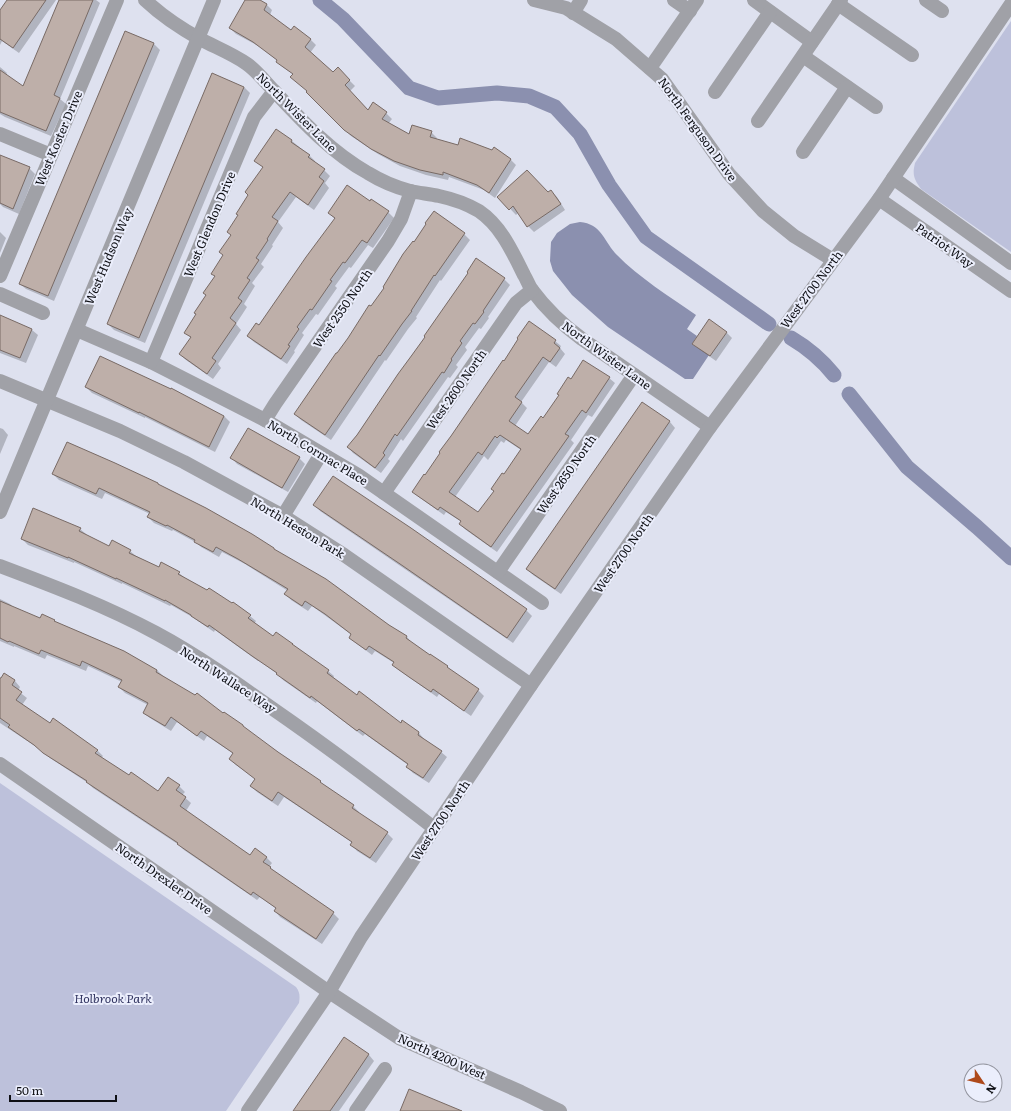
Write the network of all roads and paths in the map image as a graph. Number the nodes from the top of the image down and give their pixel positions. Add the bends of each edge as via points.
1 (117, 0) edge
2 (146, 0) edge
3 (214, 0) edge
4 (534, 0) edge
5 (582, 0) edge
6 (674, 0) edge
7 (754, 0) edge
8 (926, 0) edge
9 (840, 2) edge
10 (1011, 4) edge
11 (693, 5) edge
12 (942, 11) dead end
13 (770, 12) junction
14 (573, 13) junction
15 (198, 38) junction
16 (812, 42) junction
17 (912, 55) dead end
18 (803, 56) junction
19 (650, 68) junction
20 (847, 87) junction
21 (274, 91) junction
22 (715, 92) dead end
23 (876, 106) dead end
24 (758, 121) dead end
25 (0, 134) edge
26 (803, 152) dead end
27 (51, 155) junction
28 (893, 178) junction
29 (411, 191) junction
30 (879, 199) junction
31 (834, 260) junction
32 (1011, 263) edge
33 (0, 276) edge
34 (532, 290) junction
35 (1011, 291) edge
36 (0, 294) edge
37 (43, 313) dead end
38 (77, 330) junction
39 (151, 362) junction
40 (634, 375) junction
41 (0, 381) edge
42 (47, 400) junction
43 (265, 420) junction
44 (710, 427) junction
45 (321, 454) junction
46 (384, 493) junction
47 (0, 512) edge
48 (283, 516) junction
49 (0, 566) edge
50 (498, 572) junction
51 (542, 603) dead end
52 (531, 685) junction
53 (0, 764) edge
54 (434, 828) junction
55 (329, 992) junction
56 (385, 1069) dead end
57 (248, 1111) edge
58 (356, 1111) edge
59 (560, 1111) edge

1 - 27 street, West Koster Drive
2 - 15 street, North Wister Lane
3 - 15 street, West Hudson Way
4 - 14 street, North Ferguson Drive via 566,8
5 - 14 street
6 - 11 street
7 - 13 street
8 - 12 street
9 - 16 street
9 - 17 street
10 - 28 street, West 2700 North
11 - 19 street
13 - 16 street
13 - 22 street
14 - 19 street, North Ferguson Drive via 616,39
15 - 21 street, North Wister Lane via 235,56 258,73
15 - 38 street, West Hudson Way
16 - 18 street
18 - 20 street
18 - 24 street
19 - 31 street, North Ferguson Drive via 662,78 729,174 763,210 794,236
20 - 23 street
20 - 26 street
21 - 29 street, North Wister Lane via 337,153 367,173
21 - 39 street, West Glendon Drive via 254,117
25 - 27 street
27 - 33 street, West Koster Drive
28 - 30 street, West 2700 North
28 - 32 street, Patriot Way
29 - 34 street, North Wister Lane via 439,196 479,211 505,237
29 - 43 street, West 2550 North via 401,219 388,241
30 - 31 street, West 2700 North
30 - 35 street, Patriot Way
31 - 44 street, West 2700 North
34 - 40 street, North Wister Lane via 564,325
34 - 46 street, West 2600 North via 516,302
36 - 37 street
38 - 39 street, North Cormac Place
38 - 42 street, West Hudson Way
39 - 43 street, North Cormac Place
40 - 44 street, North Wister Lane
40 - 50 street, West 2650 North
41 - 42 street, North Heston Park
42 - 47 street, West Hudson Way
42 - 48 street, North Heston Park via 184,462
43 - 45 street, North Cormac Place
44 - 52 street, West 2700 North
45 - 46 street, North Cormac Place
45 - 48 street
46 - 50 street, North Cormac Place
48 - 52 street, North Heston Park via 344,555
49 - 54 street, North Wallace Way via 119,614 192,654 376,782
50 - 51 street, North Cormac Place
52 - 54 street, West 2700 North
53 - 55 street, North Drexler Drive
54 - 55 street, West 2700 North via 360,937
55 - 57 street, West 2700 North
55 - 59 street, North 4200 West via 399,1038
56 - 58 street

